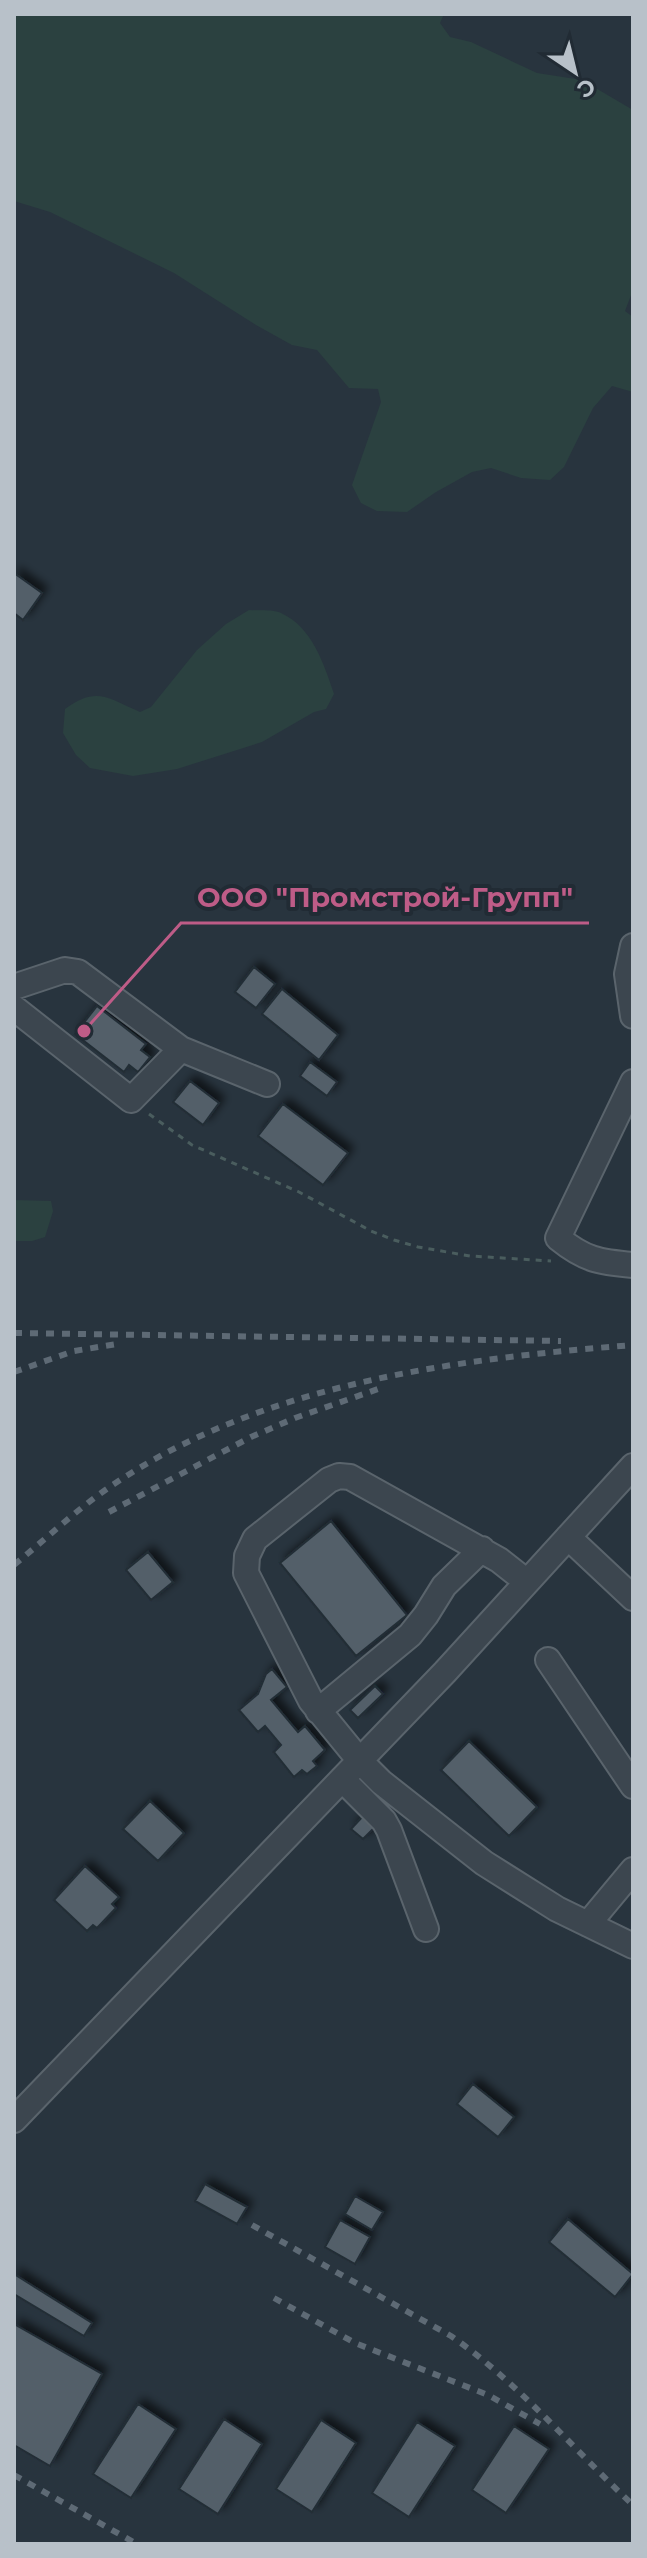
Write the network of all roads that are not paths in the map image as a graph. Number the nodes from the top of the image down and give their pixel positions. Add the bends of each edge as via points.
1 (633, 946) edge
2 (14, 987) edge
3 (14, 1008) edge
4 (633, 1016) edge
5 (181, 1049) junction
6 (633, 1082) edge
7 (267, 1084) dead end
8 (633, 1265) edge
9 (633, 1466) edge
10 (568, 1537) junction
11 (482, 1549) junction
12 (527, 1582) junction
13 (633, 1598) edge
14 (548, 1660) dead end
15 (318, 1711) junction
16 (360, 1761) junction
17 (342, 1779) junction
18 (633, 1786) edge
19 (633, 1870) edge
20 (588, 1924) junction
21 (426, 1929) dead end
22 (633, 1946) edge
23 (14, 2120) edge

1 - 4 street via 627,974
2 - 5 street via 65,970 78,972
3 - 5 street via 131,1100
5 - 7 street
6 - 8 street via 558,1238 595,1262
9 - 10 street
10 - 12 street
10 - 13 street
11 - 12 street
11 - 15 street via 444,1586 410,1635
11 - 15 street via 350,1477 339,1476 255,1539 246,1573
12 - 16 street
14 - 18 street
15 - 16 street
16 - 17 street
16 - 20 street via 475,1857
17 - 21 street via 384,1821
17 - 23 street
19 - 20 street
20 - 22 street

